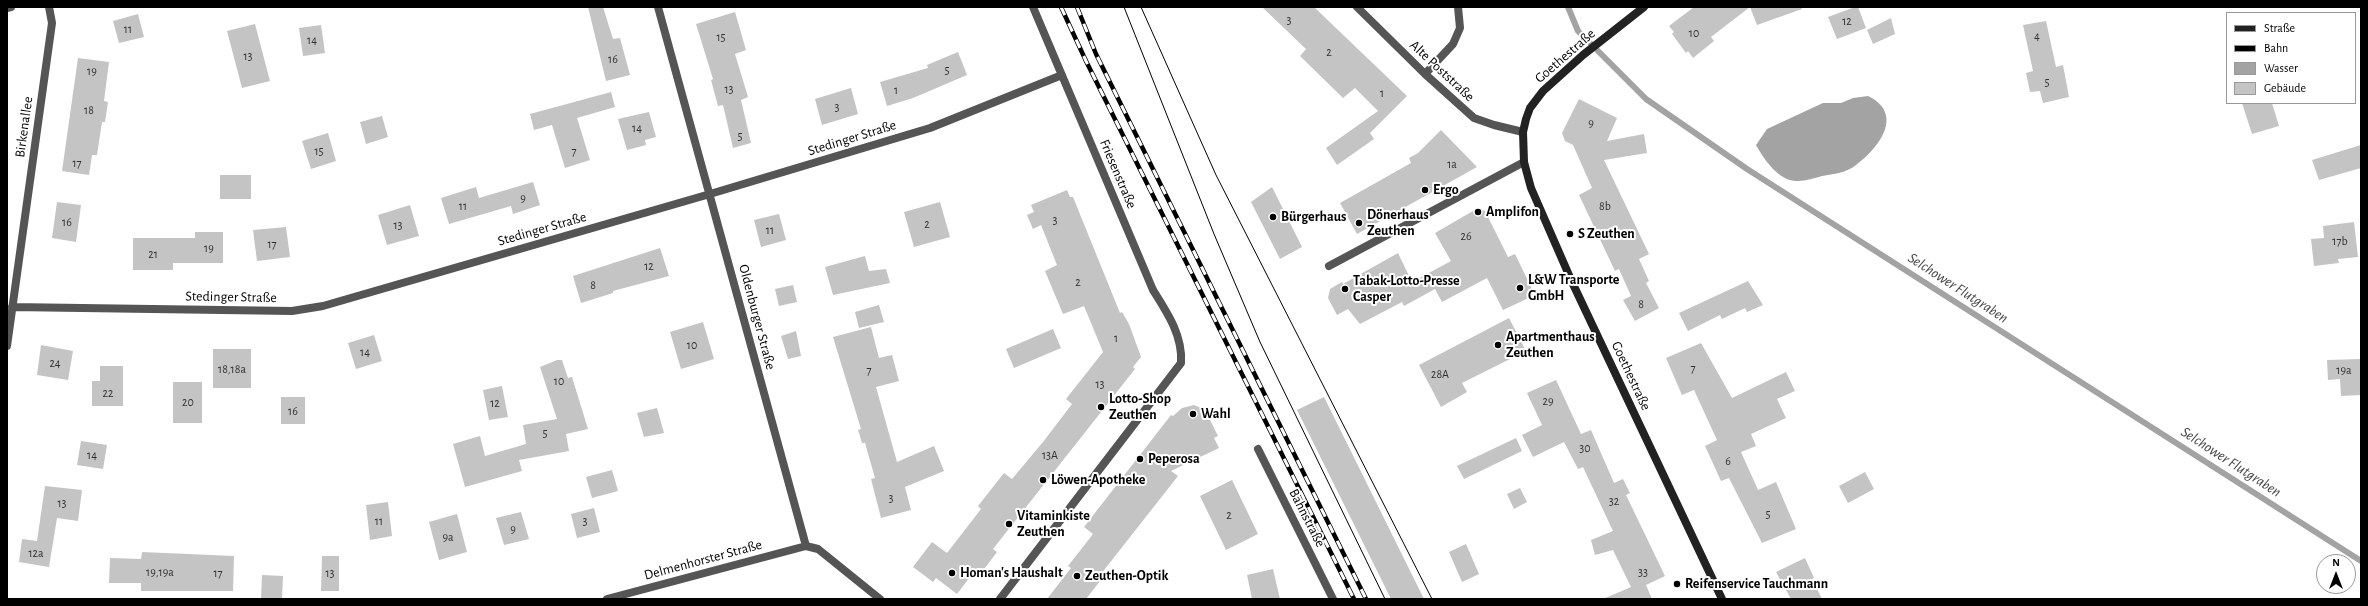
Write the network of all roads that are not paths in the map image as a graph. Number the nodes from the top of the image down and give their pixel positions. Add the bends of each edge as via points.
1 (12, 7) edge
2 (49, 7) edge
3 (658, 7) edge
4 (1033, 7) edge
5 (1358, 7) edge
6 (1458, 7) edge
7 (1644, 7) edge
8 (7, 8) edge
9 (1425, 74) junction
10 (1062, 75) junction
11 (1523, 132) junction
12 (1524, 162) junction
13 (710, 194) junction
14 (1329, 266) dead end
15 (12, 307) junction
16 (7, 346) edge
17 (1258, 449) dead end
18 (806, 546) junction
19 (607, 599) edge
20 (880, 599) edge
21 (1000, 599) edge
22 (1333, 599) edge
23 (1722, 599) edge

1 - 8 street
2 - 15 street, Birkenallee via 52,24
3 - 13 street, Oldenburger Straße
4 - 10 street, Friesenstraße
5 - 9 street, Alte Poststraße
6 - 9 street via 1460,28 1452,44
7 - 11 main road, Goethestraße via 1583,55 1543,91 1530,108
9 - 11 street, Alte Poststraße via 1474,118
10 - 13 street, Stedinger Straße via 930,128
10 - 21 street, Friesenstraße via 1153,290 1170,317 1182,350 1181,363
11 - 12 main road, Goethestraße
12 - 14 street
12 - 23 main road, Goethestraße via 1531,188 1572,282
13 - 15 street, Stedinger Straße via 308,309 292,311
13 - 18 street, Oldenburger Straße
15 - 16 street, Birkenallee
17 - 22 street, Bahnstraße
18 - 19 street, Delmenhorster Straße
18 - 20 street via 818,549

